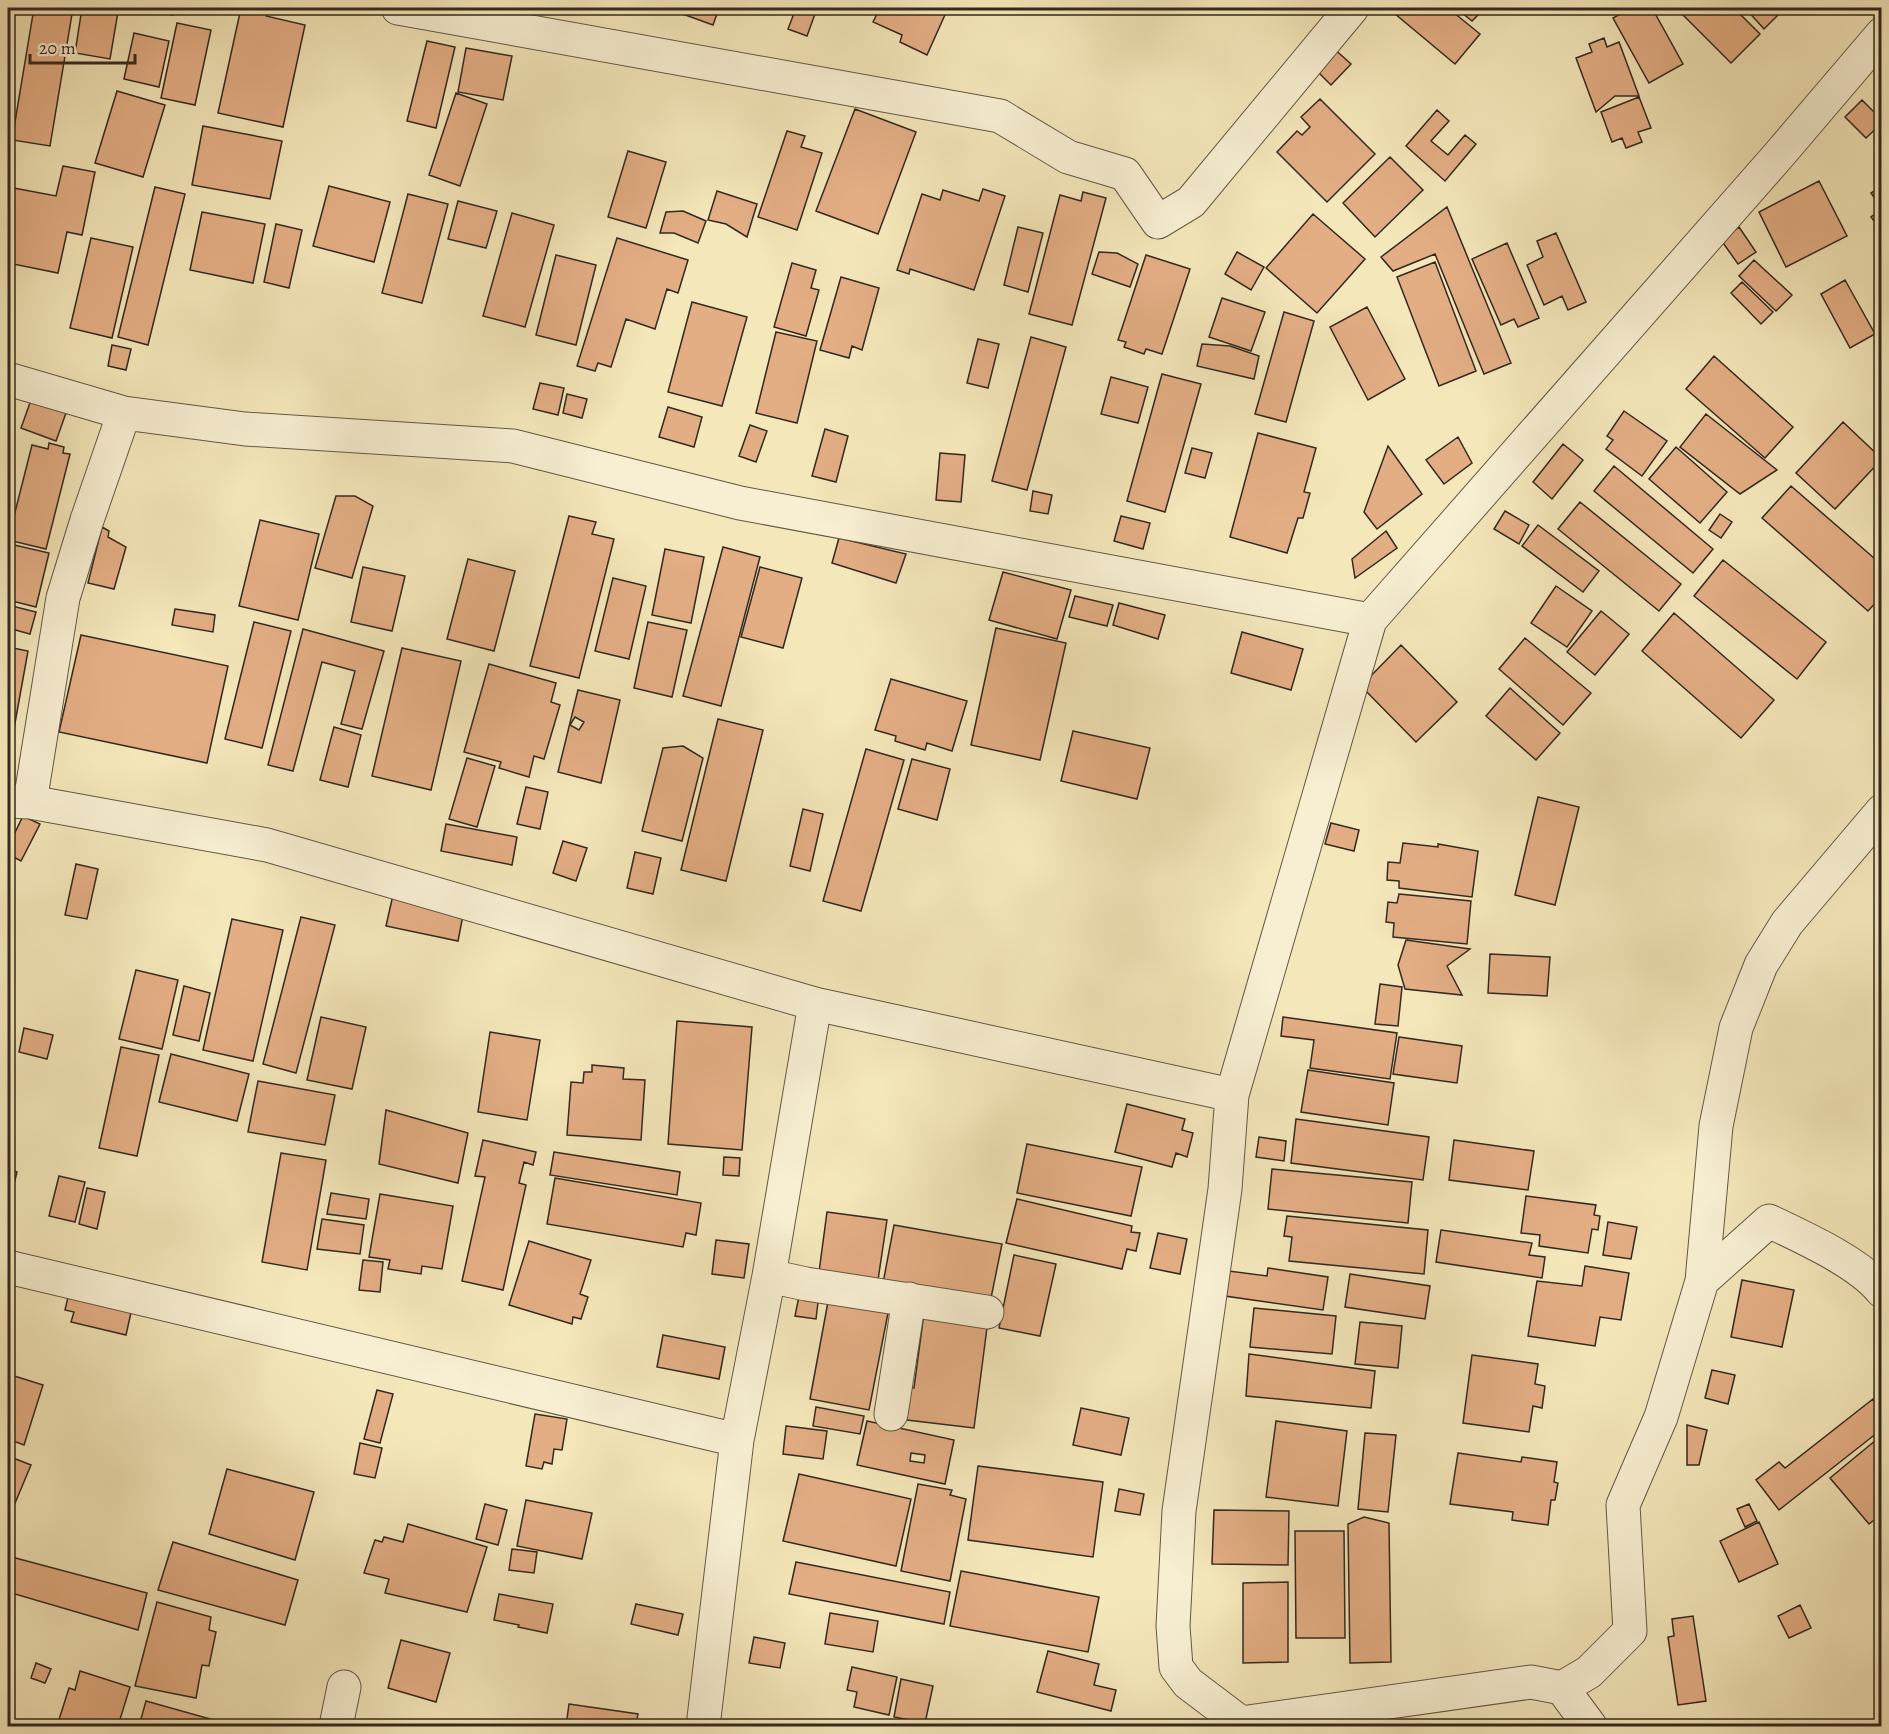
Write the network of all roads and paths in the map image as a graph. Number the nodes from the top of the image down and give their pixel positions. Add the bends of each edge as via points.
1 (398, 8) edge
2 (1352, 8) edge
3 (1881, 34) edge
4 (8, 379) edge
5 (124, 413) junction
6 (1370, 620) junction
7 (19, 802) edge
8 (1881, 811) edge
9 (815, 1004) junction
10 (1232, 1095) junction
11 (8, 1267) edge
12 (769, 1276) junction
13 (1702, 1281) junction
14 (1881, 1291) edge
15 (909, 1299) junction
16 (987, 1312) dead end
17 (891, 1414) dead end
18 (737, 1440) junction
19 (344, 1687) dead end
20 (1562, 1688) junction
21 (704, 1718) dead end
22 (1236, 1725) edge
23 (336, 1726) edge
24 (1590, 1726) edge

1 - 2 street via 1000,116 1068,157 1125,174 1158,222 1191,202
3 - 6 street
4 - 5 street
5 - 6 street via 245,429 513,446 740,503
5 - 7 street via 63,598
6 - 10 street
7 - 9 street via 267,845
8 - 13 street via 1787,923 1761,965 1736,1028 1716,1126
9 - 10 street
9 - 12 street
10 - 22 street via 1225,1189 1179,1511 1173,1626 1176,1667 1188,1683
11 - 18 street
12 - 15 street
12 - 18 street
13 - 14 street via 1768,1221 1811,1241 1872,1279
13 - 20 street via 1661,1417 1623,1505 1630,1631 1589,1672
15 - 16 street
15 - 17 street
18 - 21 street
19 - 23 street
20 - 22 street via 1531,1682
20 - 24 street

